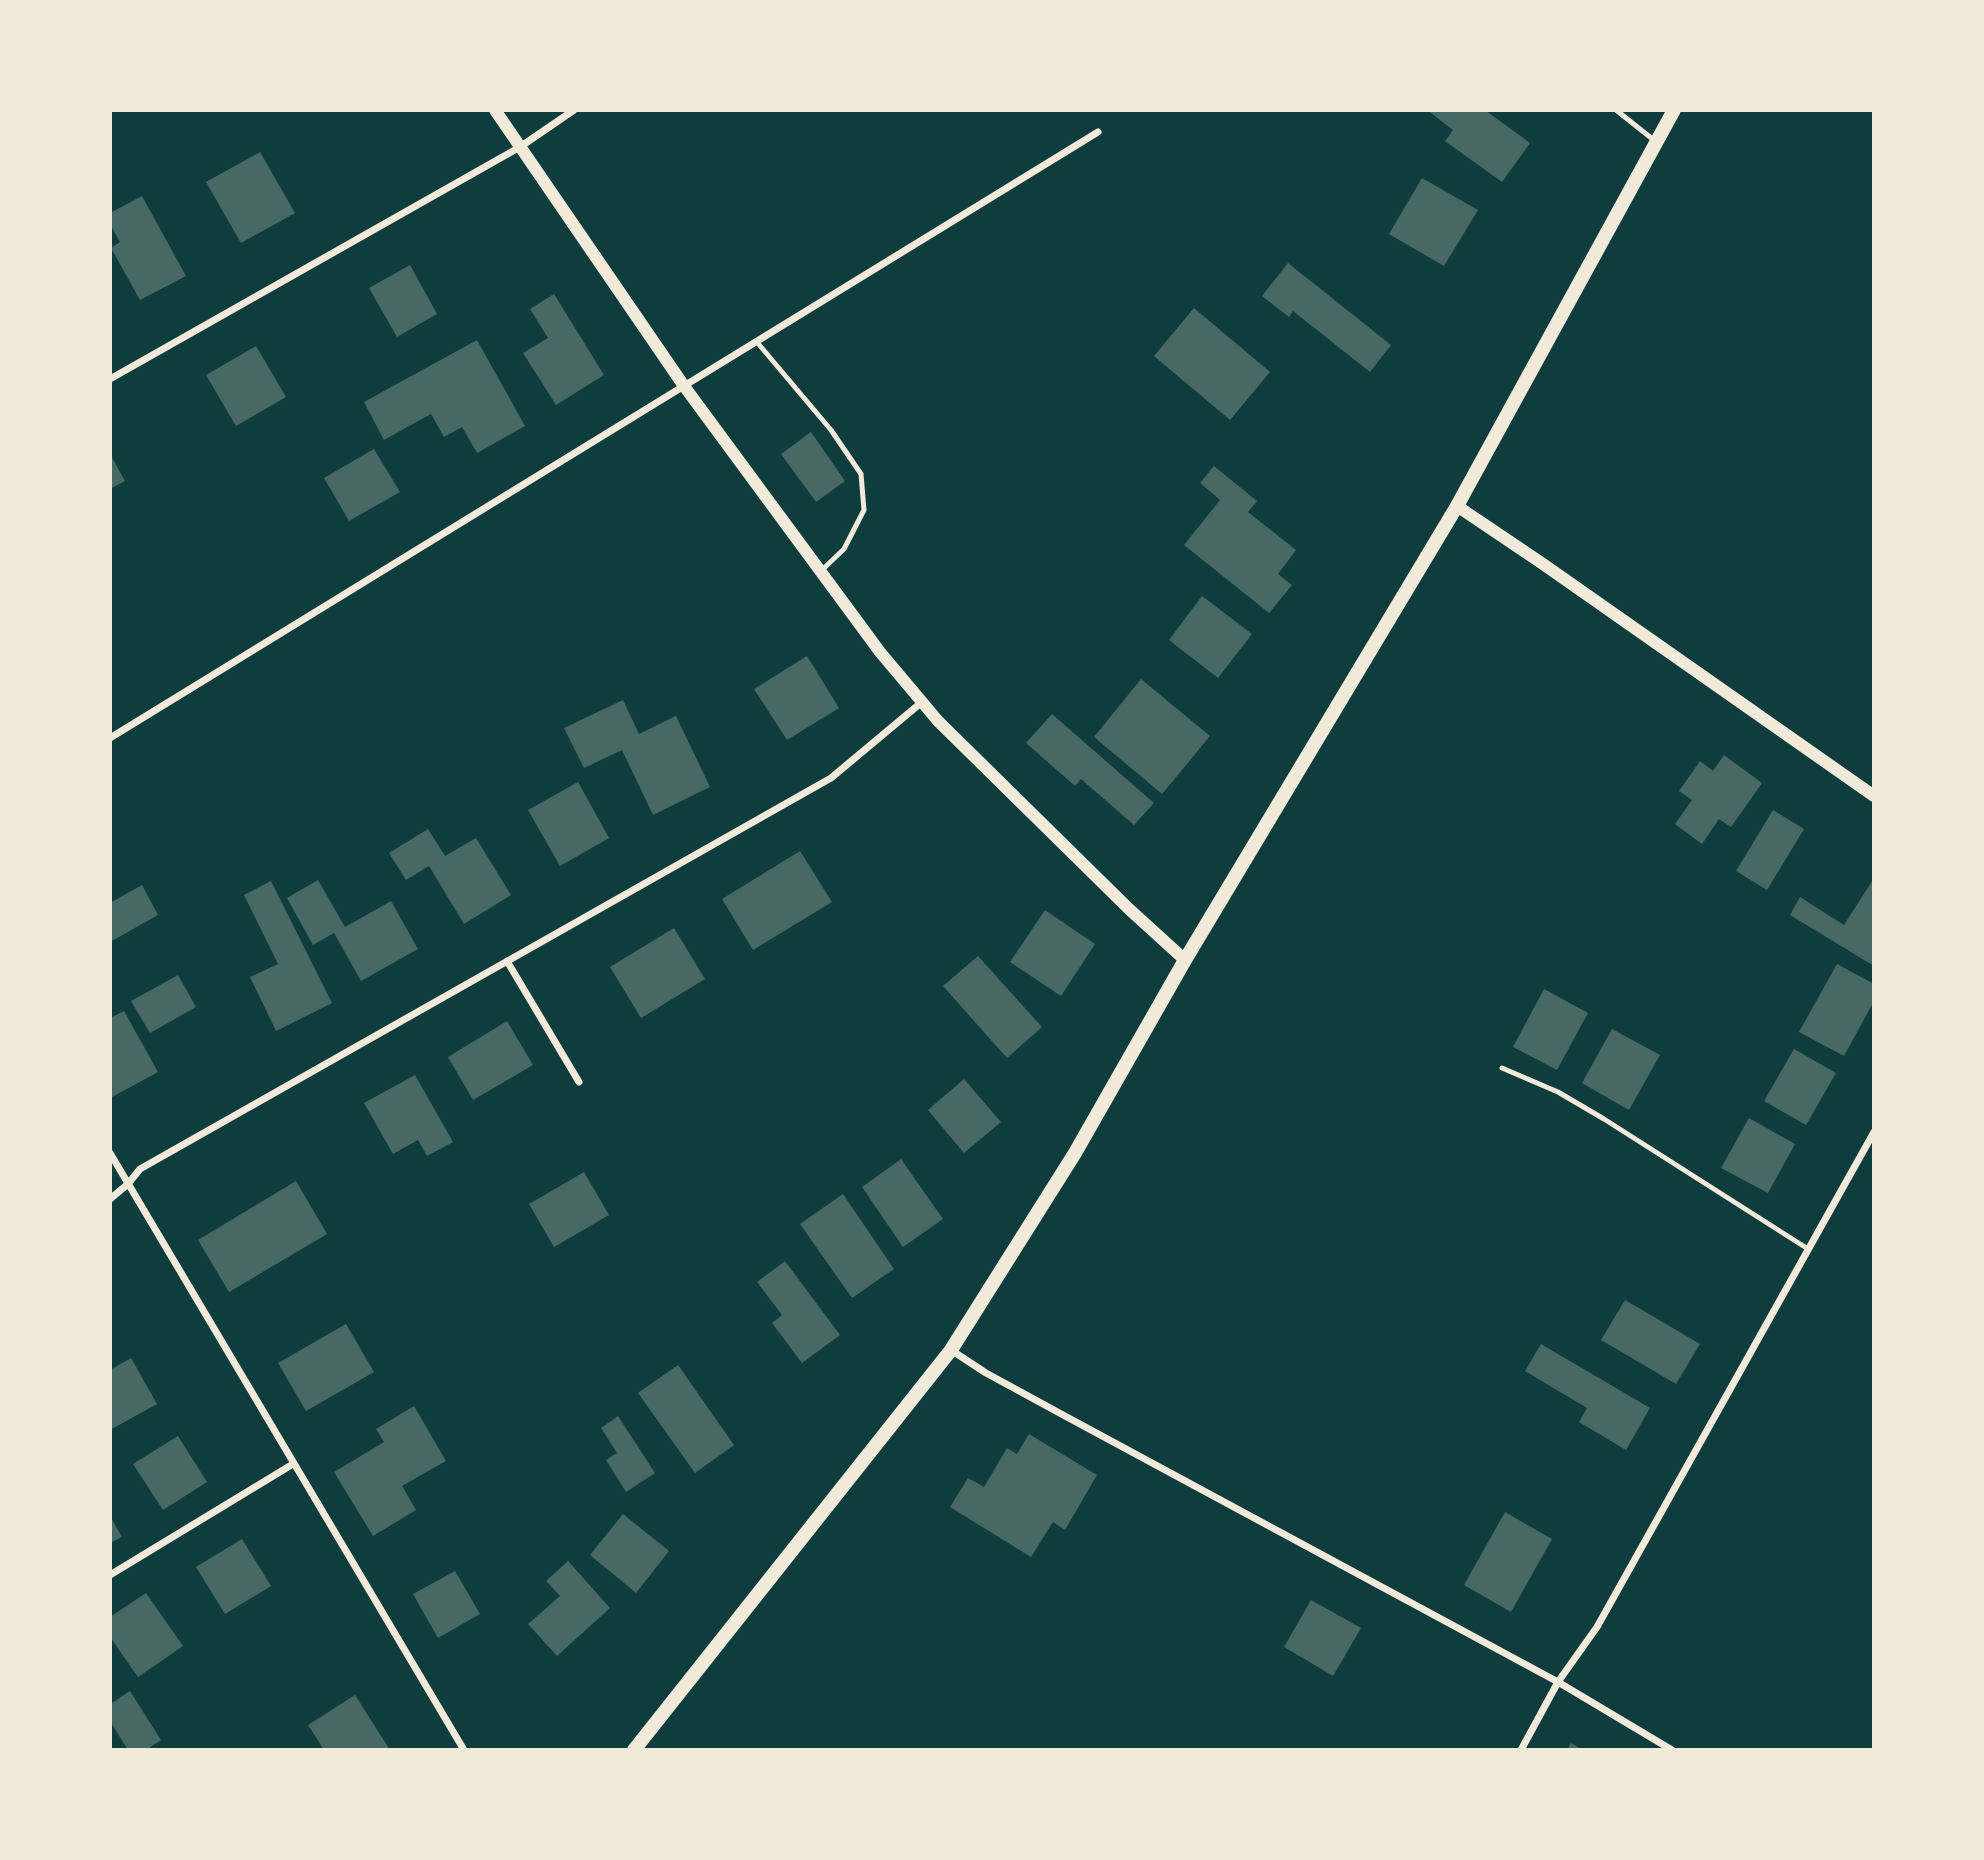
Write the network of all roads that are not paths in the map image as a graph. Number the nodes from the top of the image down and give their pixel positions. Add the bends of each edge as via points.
1 (495, 110) edge
2 (574, 110) edge
3 (1616, 110) edge
4 (1674, 110) edge
5 (1098, 132) dead end
6 (1656, 142) junction
7 (520, 147) junction
8 (756, 341) junction
9 (110, 379) edge
10 (684, 386) junction
11 (1457, 506) junction
12 (819, 573) junction
13 (922, 702) junction
14 (110, 738) edge
15 (1874, 796) edge
16 (1185, 960) junction
17 (507, 961) junction
18 (1502, 1068) dead end
19 (579, 1082) dead end
20 (1874, 1132) edge
21 (110, 1153) edge
22 (128, 1184) junction
23 (110, 1199) edge
24 (1808, 1249) junction
25 (951, 1350) junction
26 (293, 1464) junction
27 (110, 1575) edge
28 (1558, 1682) junction
29 (464, 1750) edge
30 (634, 1750) edge
31 (1521, 1750) edge
32 (1672, 1750) edge

1 - 7 street
2 - 7 street
3 - 6 lane
4 - 6 main road
5 - 8 street
6 - 11 main road
7 - 9 street
7 - 10 street
8 - 10 street
8 - 12 lane via 831,430 861,474 864,510 845,550
10 - 12 street
10 - 14 street
11 - 15 street
11 - 16 main road
12 - 13 street
13 - 16 street
13 - 17 street via 831,778
16 - 25 main road via 1075,1153
17 - 19 street
17 - 22 street via 140,1169
18 - 24 lane via 1558,1092 1604,1119
20 - 24 street
21 - 22 street
22 - 23 street
22 - 26 street
24 - 28 street via 1597,1627
25 - 28 street via 1076,1423
25 - 30 main road
26 - 27 street
26 - 29 street
28 - 31 street
28 - 32 street

